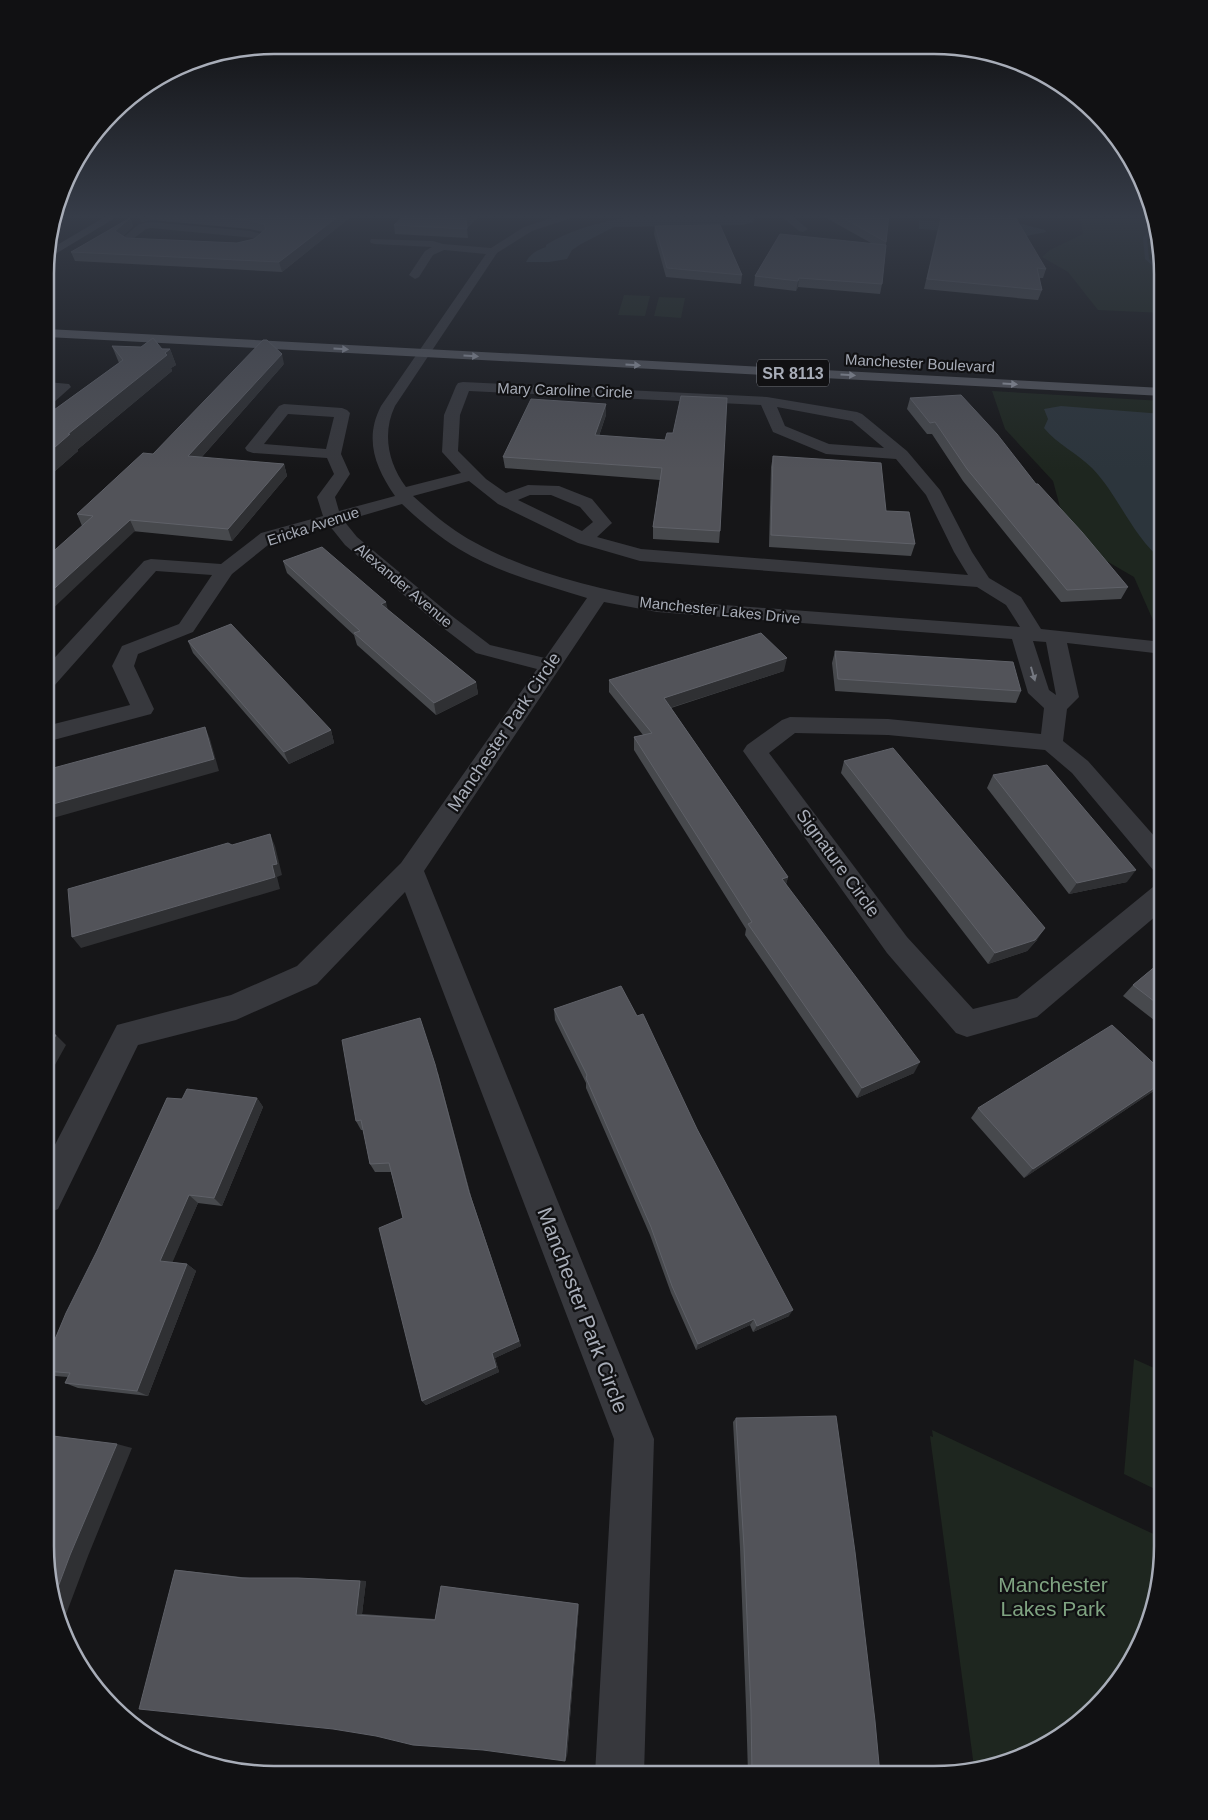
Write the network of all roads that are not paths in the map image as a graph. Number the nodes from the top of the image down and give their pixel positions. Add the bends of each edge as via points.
1 (459, 300) edge
2 (54, 333) edge
3 (387, 338) dead end
4 (427, 347) junction
5 (1153, 378) dead end
6 (54, 387) edge
7 (1154, 391) edge
8 (54, 395) edge
9 (767, 402) junction
10 (333, 454) dead end
11 (901, 454) junction
12 (476, 479) junction
13 (406, 498) junction
14 (504, 500) junction
15 (332, 518) junction
16 (584, 539) junction
17 (225, 570) junction
18 (982, 582) junction
19 (599, 595) junction
20 (1037, 636) junction
21 (1154, 647) edge
22 (549, 666) junction
23 (54, 672) edge
24 (1056, 706) junction
25 (54, 732) edge
26 (1051, 743) junction
27 (1154, 853) edge
28 (410, 870) junction
29 (1154, 901) edge
30 (54, 1181) edge
31 (620, 1766) edge

1 - 4 street, Manchester Lakes Drive
2 -> 4 main road, Manchester Boulevard / SR 8113
3 - 4 main road, Manchester Boulevard / SR 8113
4 - 5 main road, Manchester Boulevard / SR 8113
4 -> 7 main road, Manchester Boulevard / SR 8113
4 - 13 street, Manchester Lakes Drive via 382,418 383,462
6 - 8 street via 64,388
9 - 11 street, Mary Caroline Circle via 857,417
9 - 11 street via 778,429 826,449
9 - 12 street, Mary Caroline Circle via 463,386 452,415 450,452
10 - 15 street, Alexander Avenue via 342,474 326,497
11 - 18 street, Mary Caroline Circle via 934,494 962,552
12 - 13 street
12 - 14 street, Mary Caroline Circle
13 - 15 street, Ericka Avenue
13 - 19 street, Manchester Lakes Drive via 438,527 467,546 502,563
14 - 16 street, Mary Caroline Circle
14 - 16 street via 528,490 554,490 586,504 603,523
15 - 17 street, Ericka Avenue via 267,537
15 - 22 street, Alexander Avenue via 351,541 483,649
16 - 18 street, Mary Caroline Circle via 640,555
17 - 23 street via 151,565
17 - 25 street, Ericka Avenue via 186,628 129,650 123,666 143,709
18 - 20 street, Mary Caroline Circle via 1014,601
19 - 20 street, Manchester Lakes Drive via 666,607
19 - 22 street, Manchester Park Circle
20 - 21 street, Manchester Lakes Drive
20 -> 24 street via 1038,693
20 - 24 street via 1068,697
22 - 28 street, Manchester Park Circle
24 - 26 street
26 - 27 street via 1080,767
26 - 29 street, Signature Circle via 888,727 790,725 754,751 897,945 967,1024 1026,1008
28 - 30 street, Manchester Park Circle via 307,975 236,1007 128,1034
28 - 31 street, Manchester Park Circle via 634,1439

